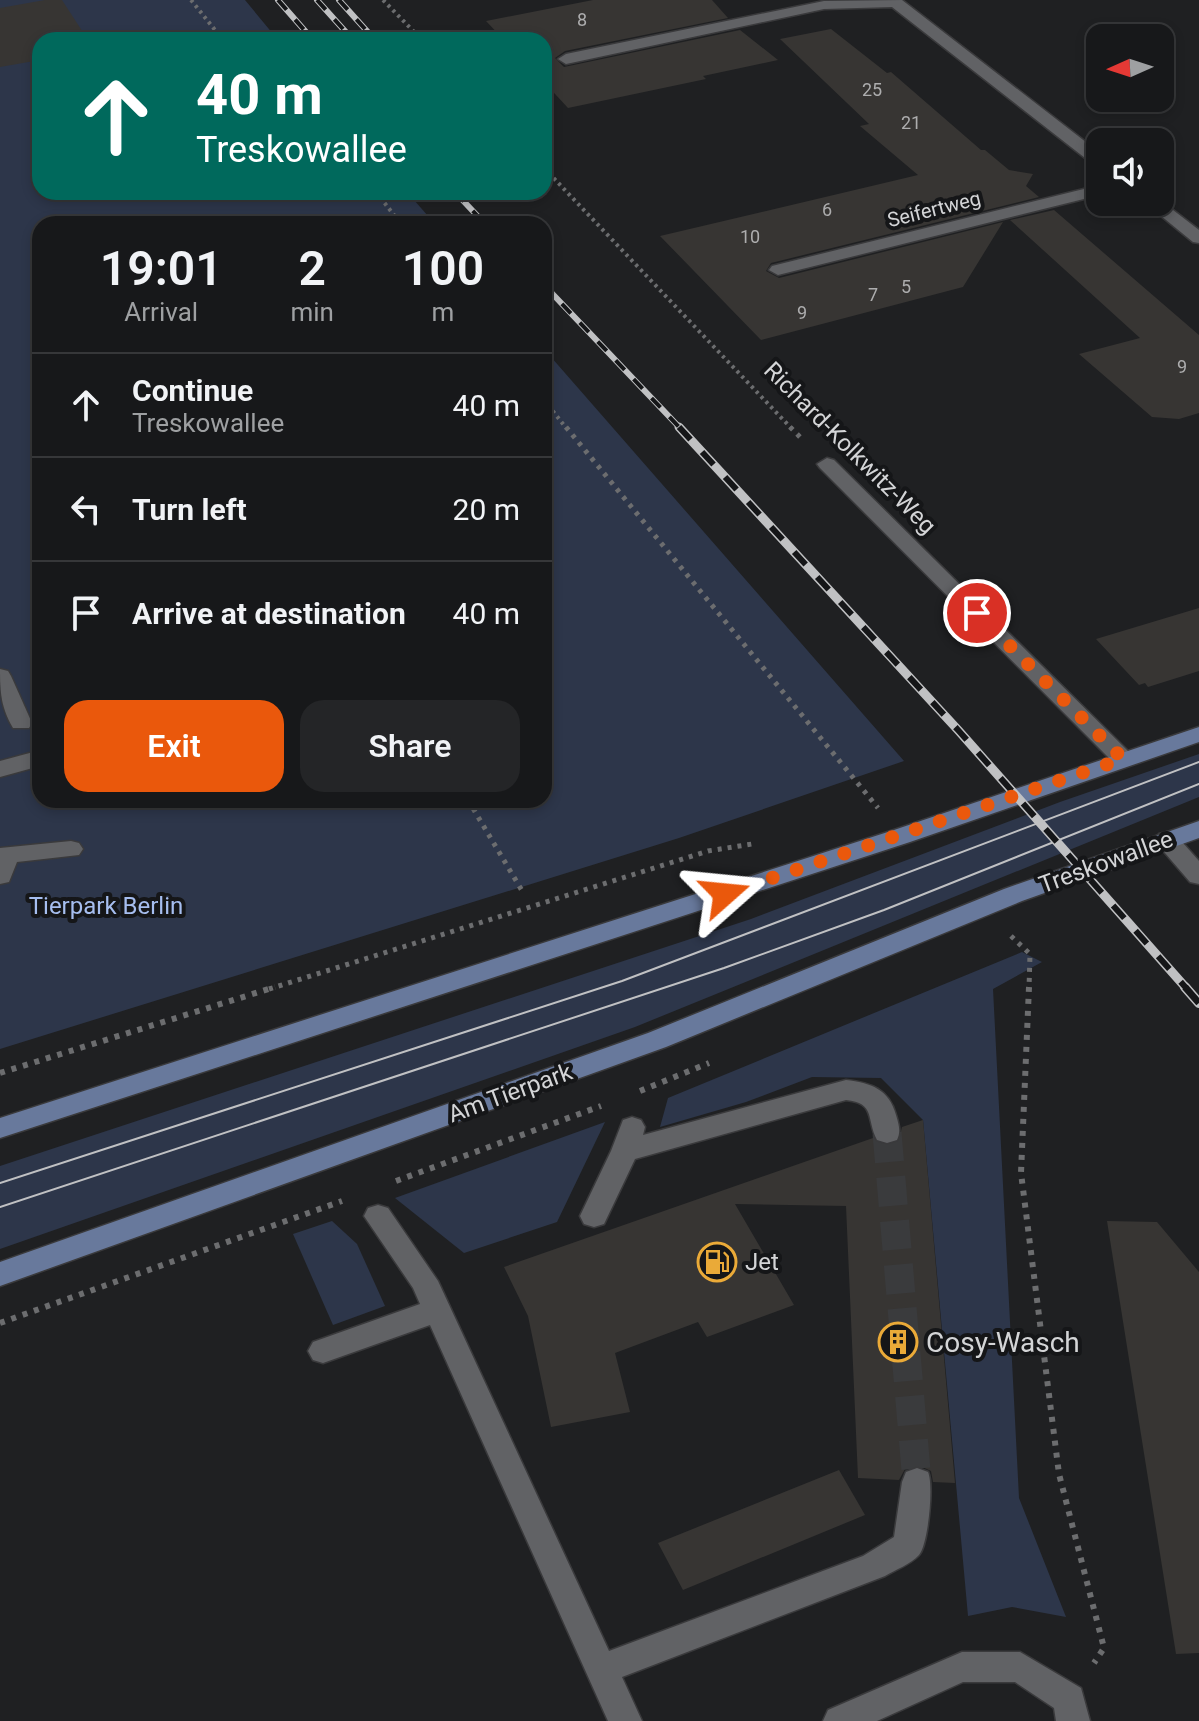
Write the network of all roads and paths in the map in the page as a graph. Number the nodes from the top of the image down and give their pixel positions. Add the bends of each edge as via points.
1 (191, 0) edge
2 (383, 0) edge
3 (894, 1) edge
4 (217, 32) edge
5 (414, 32) edge
6 (566, 59) dead end
7 (1086, 150) edge
8 (552, 176) edge
9 (1086, 193) edge
10 (382, 200) edge
11 (395, 216) edge
12 (1170, 216) edge
13 (1199, 238) edge
14 (778, 270) dead end
15 (552, 410) edge
16 (827, 464) joint
17 (0, 676) edge
18 (21, 723) dead end
19 (1199, 734) edge
20 (1123, 759) junction
21 (32, 760) edge
22 (0, 769) edge
23 (858, 782) dead end
24 (891, 801) dead end
25 (473, 808) edge
26 (861, 810) dead end
27 (1199, 829) edge
28 (1167, 840) junction
29 (755, 844) dead end
30 (71, 849) dead end
31 (0, 876) edge
32 (1199, 876) edge
33 (524, 894) dead end
34 (1013, 895) joint
35 (1011, 936) dead end
36 (715, 1061) dead end
37 (0, 1073) edge
38 (627, 1096) dead end
39 (612, 1101) dead end
40 (0, 1128) edge
41 (887, 1133) tunnel mouth
42 (391, 1183) dead end
43 (348, 1199) dead end
44 (378, 1216) dead end
45 (594, 1216) dead end
46 (0, 1274) edge
47 (438, 1310) junction
48 (0, 1323) edge
49 (323, 1351) dead end
50 (917, 1482) tunnel mouth
51 (602, 1669) junction
52 (1071, 1710) edge
53 (625, 1721) edge
54 (840, 1721) edge

1 - 4 path
2 - 5 path
3 - 6 street via 824,5
3 - 7 street
8 - 16 path, Richard-Kolkwitz-Weg
9 - 14 street, Seifertweg
10 - 11 path
12 - 13 street
15 - 23 path
16 - 20 street, Richard-Kolkwitz-Weg
17 - 18 street
19 - 20 main road
20 - 40 main road
21 - 22 street
24 - 26 path
25 - 33 path
27 - 28 main road, Treskowallee
28 - 32 street
28 - 34 main road, Treskowallee
29 - 37 path via 708,851
30 - 31 street via 7,854
34 - 46 main road, Am Tierpark via 657,1040
35 - 52 path via 1030,954 1021,1173 1039,1332 1059,1474 1104,1648
36 - 38 path
39 - 42 path
41 - 45 street via 881,1105 866,1091 846,1090 628,1139
43 - 48 path
44 - 47 street
47 - 49 street
47 - 51 street
50 - 51 street via 908,1545 874,1566
51 - 53 street
52 - 54 street via 1020,1667 962,1667

